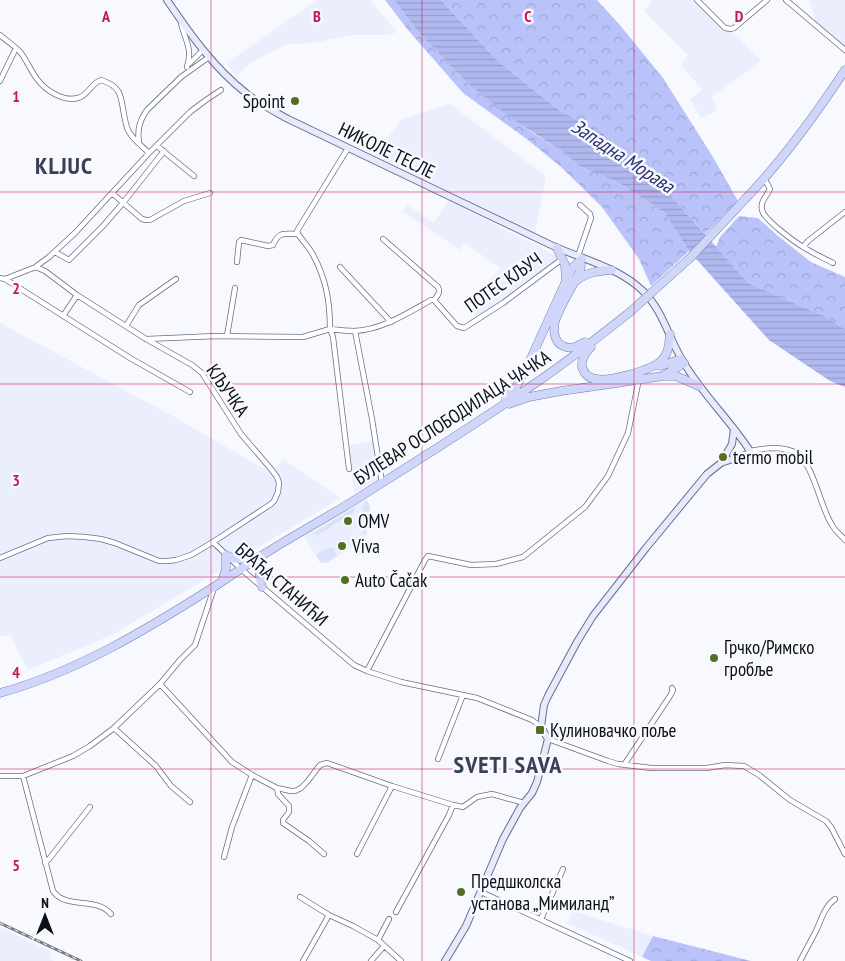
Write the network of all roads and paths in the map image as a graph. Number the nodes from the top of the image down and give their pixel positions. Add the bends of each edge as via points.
1 (167, 0) edge
2 (698, 0) edge
3 (767, 0) edge
4 (786, 0) edge
5 (180, 19) junction
6 (0, 35) edge
7 (16, 48) junction
8 (203, 50) junction
9 (845, 50) edge
10 (209, 57) junction
11 (187, 67) junction
12 (845, 70) edge
13 (181, 77) junction
14 (0, 81) edge
15 (221, 90) dead end
16 (138, 125) junction
17 (126, 126) junction
18 (139, 143) junction
19 (157, 146) junction
20 (348, 148) junction
21 (164, 152) junction
22 (149, 153) junction
23 (194, 176) dead end
24 (764, 179) junction
25 (112, 193) junction
26 (210, 194) dead end
27 (123, 203) junction
28 (580, 205) dead end
29 (845, 212) edge
30 (298, 234) junction
31 (382, 239) dead end
32 (803, 247) junction
33 (557, 248) junction
34 (55, 252) junction
35 (562, 259) junction
36 (580, 259) junction
37 (237, 262) dead end
38 (833, 263) dead end
39 (340, 267) dead end
40 (33, 268) junction
41 (612, 270) junction
42 (2, 278) edge
43 (176, 279) dead end
44 (566, 281) junction
45 (574, 283) junction
46 (235, 288) dead end
47 (77, 295) junction
48 (434, 300) junction
49 (63, 316) junction
50 (391, 322) junction
51 (126, 326) junction
52 (330, 329) junction
53 (355, 331) junction
54 (670, 334) junction
55 (227, 336) junction
56 (596, 338) junction
57 (146, 339) junction
58 (682, 361) junction
59 (654, 365) junction
60 (663, 376) junction
61 (639, 379) junction
62 (700, 386) junction
63 (190, 392) dead end
64 (503, 405) junction
65 (734, 429) junction
66 (750, 451) junction
67 (721, 463) junction
68 (349, 469) dead end
69 (382, 482) junction
70 (845, 540) edge
71 (213, 542) junction
72 (226, 555) junction
73 (262, 555) junction
74 (0, 558) edge
75 (241, 569) junction
76 (222, 581) junction
77 (214, 586) junction
78 (262, 587) junction
79 (367, 671) junction
80 (160, 684) junction
81 (672, 688) dead end
82 (0, 693) edge
83 (463, 695) junction
84 (541, 727) junction
85 (114, 728) junction
86 (548, 739) junction
87 (438, 759) dead end
88 (624, 765) junction
89 (252, 775) junction
90 (0, 776) edge
91 (23, 776) junction
92 (392, 786) junction
93 (277, 788) junction
94 (190, 802) dead end
95 (524, 803) junction
96 (453, 805) junction
97 (90, 807) dead end
98 (324, 854) dead end
99 (357, 854) dead end
100 (845, 854) edge
101 (224, 857) dead end
102 (45, 862) junction
103 (563, 869) dead end
104 (481, 892) junction
105 (300, 897) dead end
106 (835, 899) dead end
107 (396, 912) dead end
108 (111, 914) dead end
109 (329, 915) junction
110 (541, 919) junction
111 (390, 920) dead end
112 (378, 940) junction
113 (384, 946) junction
114 (303, 961) edge
115 (371, 961) edge
116 (401, 961) edge
117 (445, 961) edge
118 (630, 961) edge
119 (800, 961) edge

1 - 5 street, НИКОЛЕ ТЕСЛЕ
2 - 3 street via 725,28 731,29
4 - 9 street
5 - 8 street, НИКОЛЕ ТЕСЛЕ
5 - 11 street via 189,49
6 - 7 street
7 - 14 street
7 - 17 street via 39,82 64,98 81,98 101,80 116,88 120,93
8 - 10 street, НИКОЛЕ ТЕСЛЕ
8 - 11 street
10 - 13 street
10 - 20 street, НИКОЛЕ ТЕСЛЕ via 230,80 260,104
11 - 13 street
12 - 24 main road, БУЛЕВАР ОСЛОБОДИЛАЦА ЧАЧКА via 817,112
13 - 16 street via 146,110
15 - 19 street via 190,112
16 - 17 street
16 - 18 street
17 - 18 street
18 - 22 street
19 - 21 street
19 - 22 street
20 - 30 street
20 - 33 street, НИКОЛЕ ТЕСЛЕ
21 - 23 street
21 - 27 street
22 - 25 street
24 - 32 street via 770,189 762,202 764,215
24 - 56 main road, БУЛЕВАР ОСЛОБОДИЛАЦА ЧАЧКА, bridge via 694,253 630,312
25 - 27 street
25 - 34 street
26 - 27 street via 184,200 150,220 142,219
27 - 34 street via 69,260
28 - 36 street via 591,218
29 - 32 street
30 - 37 street via 278,235 274,245 268,246 241,240
30 - 52 street via 311,252 325,283
31 - 48 street via 438,287 440,292
32 - 38 street
33 - 35 main road
33 - 36 street, НИКОЛЕ ТЕСЛЕ
34 - 40 street
35 - 44 main road
35 - 48 street, ПОТЕС КЉУЧ via 464,328 457,326
36 - 41 street, НИКОЛЕ ТЕСЛЕ
36 - 44 main road
36 - 45 main road via 580,271
39 - 50 street
40 - 42 street, КЉУЧКА
40 - 47 street, КЉУЧКА via 45,271
41 - 45 main road via 587,274
41 - 54 street, НИКОЛЕ ТЕСЛЕ via 629,279 653,303
42 - 49 street, КЉУЧКА
43 - 51 street via 139,305
44 - 64 main road via 527,367
45 - 56 main road via 555,321 556,338 563,346 572,348
46 - 55 street
47 - 49 street
47 - 51 street, КЉУЧКА
48 - 50 street, ПОТЕС КЉУЧ
49 - 63 street, КЉУЧКА
50 - 53 street, ПОТЕС КЉУЧ
51 - 57 street, КЉУЧКА
52 - 53 street, ПОТЕС КЉУЧ
52 - 55 street, ПОТЕС КЉУЧ via 303,337
52 - 68 street
53 - 69 street
54 - 58 street, НИКОЛЕ ТЕСЛЕ
54 - 59 main road via 664,357
55 - 57 street, ПОТЕС КЉУЧ
56 - 59 main road via 582,361 584,371 591,378 614,378
56 - 64 main road, БУЛЕВАР ОСЛОБОДИЛАЦА ЧАЧКА
57 - 71 street, КЉУЧКА via 202,373 241,434 279,483 276,498 271,504
58 - 59 main road
58 - 60 main road
58 - 62 street, НИКОЛЕ ТЕСЛЕ
60 - 61 main road
60 - 62 main road via 676,376
61 - 64 main road via 561,390
61 - 79 street via 628,433 608,476 585,507 523,557 496,564 471,565 428,556
62 - 65 street, НИКОЛЕ ТЕСЛЕ
64 - 69 main road, БУЛЕВАР ОСЛОБОДИЛАЦА ЧАЧКА
65 - 66 street, НИКОЛЕ ТЕСЛЕ
65 - 67 street via 732,444
66 - 67 street
66 - 70 street via 787,449 805,461 833,527
67 - 84 street via 702,481 593,616 548,696
69 - 73 main road, БУЛЕВАР ОСЛОБОДИЛАЦА ЧАЧКА
71 - 72 street, БРАЋА СТАНИЋИ
71 - 74 street, БРАЋА СТАНИЋИ via 186,557 158,561 101,539 56,536
72 - 73 main road via 239,560
72 - 75 street, БРАЋА СТАНИЋИ
72 - 76 main road
73 - 75 main road, БУЛЕВАР ОСЛОБОДИЛАЦА ЧАЧКА
73 - 78 main road via 259,575
75 - 76 main road, БУЛЕВАР ОСЛОБОДИЛАЦА ЧАЧКА
75 - 78 street, БРАЋА СТАНИЋИ
76 - 77 main road, БУЛЕВАР ОСЛОБОДИЛАЦА ЧАЧКА
77 - 80 street via 194,645
77 - 82 main road, БУЛЕВАР ОСЛОБОДИЛАЦА ЧАЧКА via 80,663
78 - 79 street, БРАЋА СТАНИЋИ via 354,665
79 - 83 street, БРАЋА СТАНИЋИ
80 - 85 street
80 - 89 street via 232,762
81 - 88 street via 670,696
83 - 84 street, БРАЋА СТАНИЋИ via 508,709
83 - 87 street
84 - 86 street
85 - 91 street via 73,756
85 - 94 street
86 - 88 street
86 - 95 street via 537,782
88 - 100 street via 651,768 744,766 790,800 826,821
89 - 93 street
89 - 101 street
90 - 91 street
91 - 102 street
92 - 93 street via 324,763 298,790
92 - 96 street
92 - 99 street
93 - 98 street via 289,806 283,823
95 - 96 street via 492,794 478,797 463,807
95 - 104 street via 503,839
96 - 107 street
97 - 102 street
102 - 108 street via 51,888 57,897 97,905
103 - 110 street
104 - 110 street
104 - 117 street
105 - 109 street
106 - 119 street via 828,905
109 - 112 street
109 - 114 street
110 - 118 street
111 - 112 street
112 - 113 street
113 - 115 street
113 - 116 street

